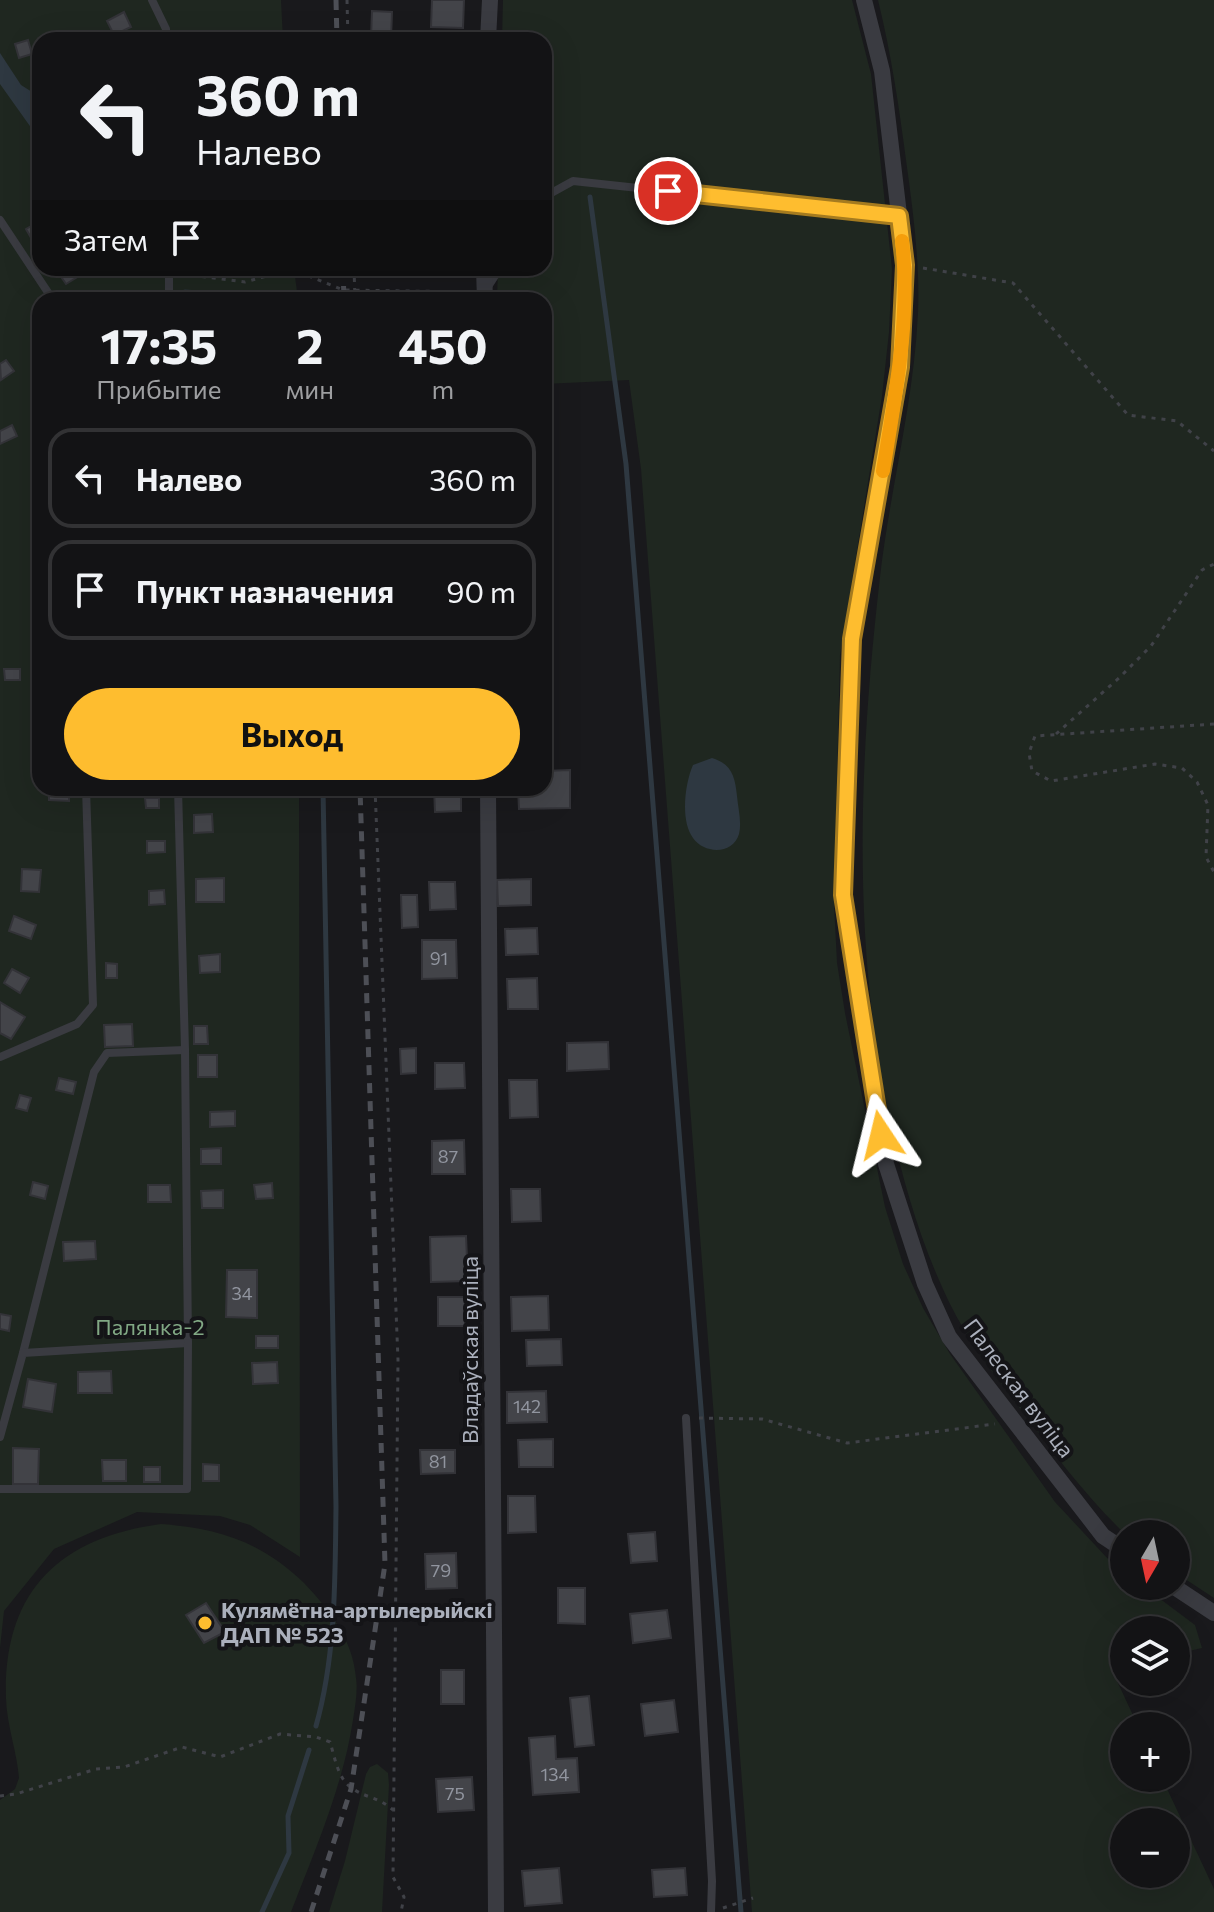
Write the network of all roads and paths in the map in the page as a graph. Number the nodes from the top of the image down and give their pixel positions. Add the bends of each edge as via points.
1 (152, 0) edge
2 (347, 0) edge
3 (490, 0) edge
4 (864, 0) edge
5 (166, 32) edge
6 (348, 32) edge
7 (488, 32) edge
8 (552, 193) edge
9 (899, 216) junction
10 (0, 220) edge
11 (905, 265) junction
12 (32, 268) edge
13 (207, 276) edge
14 (266, 276) edge
15 (308, 276) edge
16 (354, 276) edge
17 (354, 290) junction
18 (398, 292) edge
19 (1214, 451) edge
20 (1214, 564) edge
21 (1214, 724) edge
22 (1056, 734) junction
23 (86, 796) edge
24 (178, 796) edge
25 (375, 796) edge
26 (488, 796) edge
27 (1214, 872) edge
28 (185, 1050) junction
29 (0, 1057) edge
30 (188, 1343) junction
31 (23, 1353) junction
32 (686, 1418) joint
33 (1014, 1422) junction
34 (0, 1437) edge
35 (0, 1489) edge
36 (1110, 1541) edge
37 (1190, 1597) edge
38 (1214, 1613) edge
39 (0, 1796) edge
40 (393, 1810) junction
41 (753, 1898) dead end
42 (725, 1908) dead end
43 (401, 1912) edge
44 (496, 1912) edge
45 (711, 1912) edge

1 - 5 lane
2 - 6 path
3 - 7 street
4 - 9 street, Палеская вуліца via 882,71
8 - 9 lane via 573,181
9 - 11 street, Палеская вуліца
10 - 12 lane
11 - 19 path via 1013,283 1128,415 1177,421
11 - 33 street, Палеская вуліца via 900,367 852,639 843,895 886,1164 925,1284 949,1337
13 - 14 path via 245,282
15 - 17 path
16 - 17 path
17 - 18 path
20 - 22 path via 1202,570 1151,646
21 - 22 path
22 - 27 path via 1035,736 1029,753 1032,771 1051,781 1155,764 1182,768 1197,782 1208,805 1206,857
23 - 29 lane via 93,1005 77,1024
24 - 28 lane
25 - 40 path via 398,1360
26 - 44 street, Владаўская вуліца
28 - 30 lane
28 - 31 lane via 107,1053 94,1072
30 - 31 lane
30 - 35 lane via 187,1489
31 - 34 lane
32 - 33 path via 762,1419 847,1443
32 - 45 lane
33 - 36 street, Палеская вуліца
37 - 38 street
39 - 40 path via 96,1769 124,1767 182,1747 220,1757 280,1734 296,1734 330,1742 351,1789 383,1800
40 - 43 path via 393,1877 404,1897
41 - 42 path

